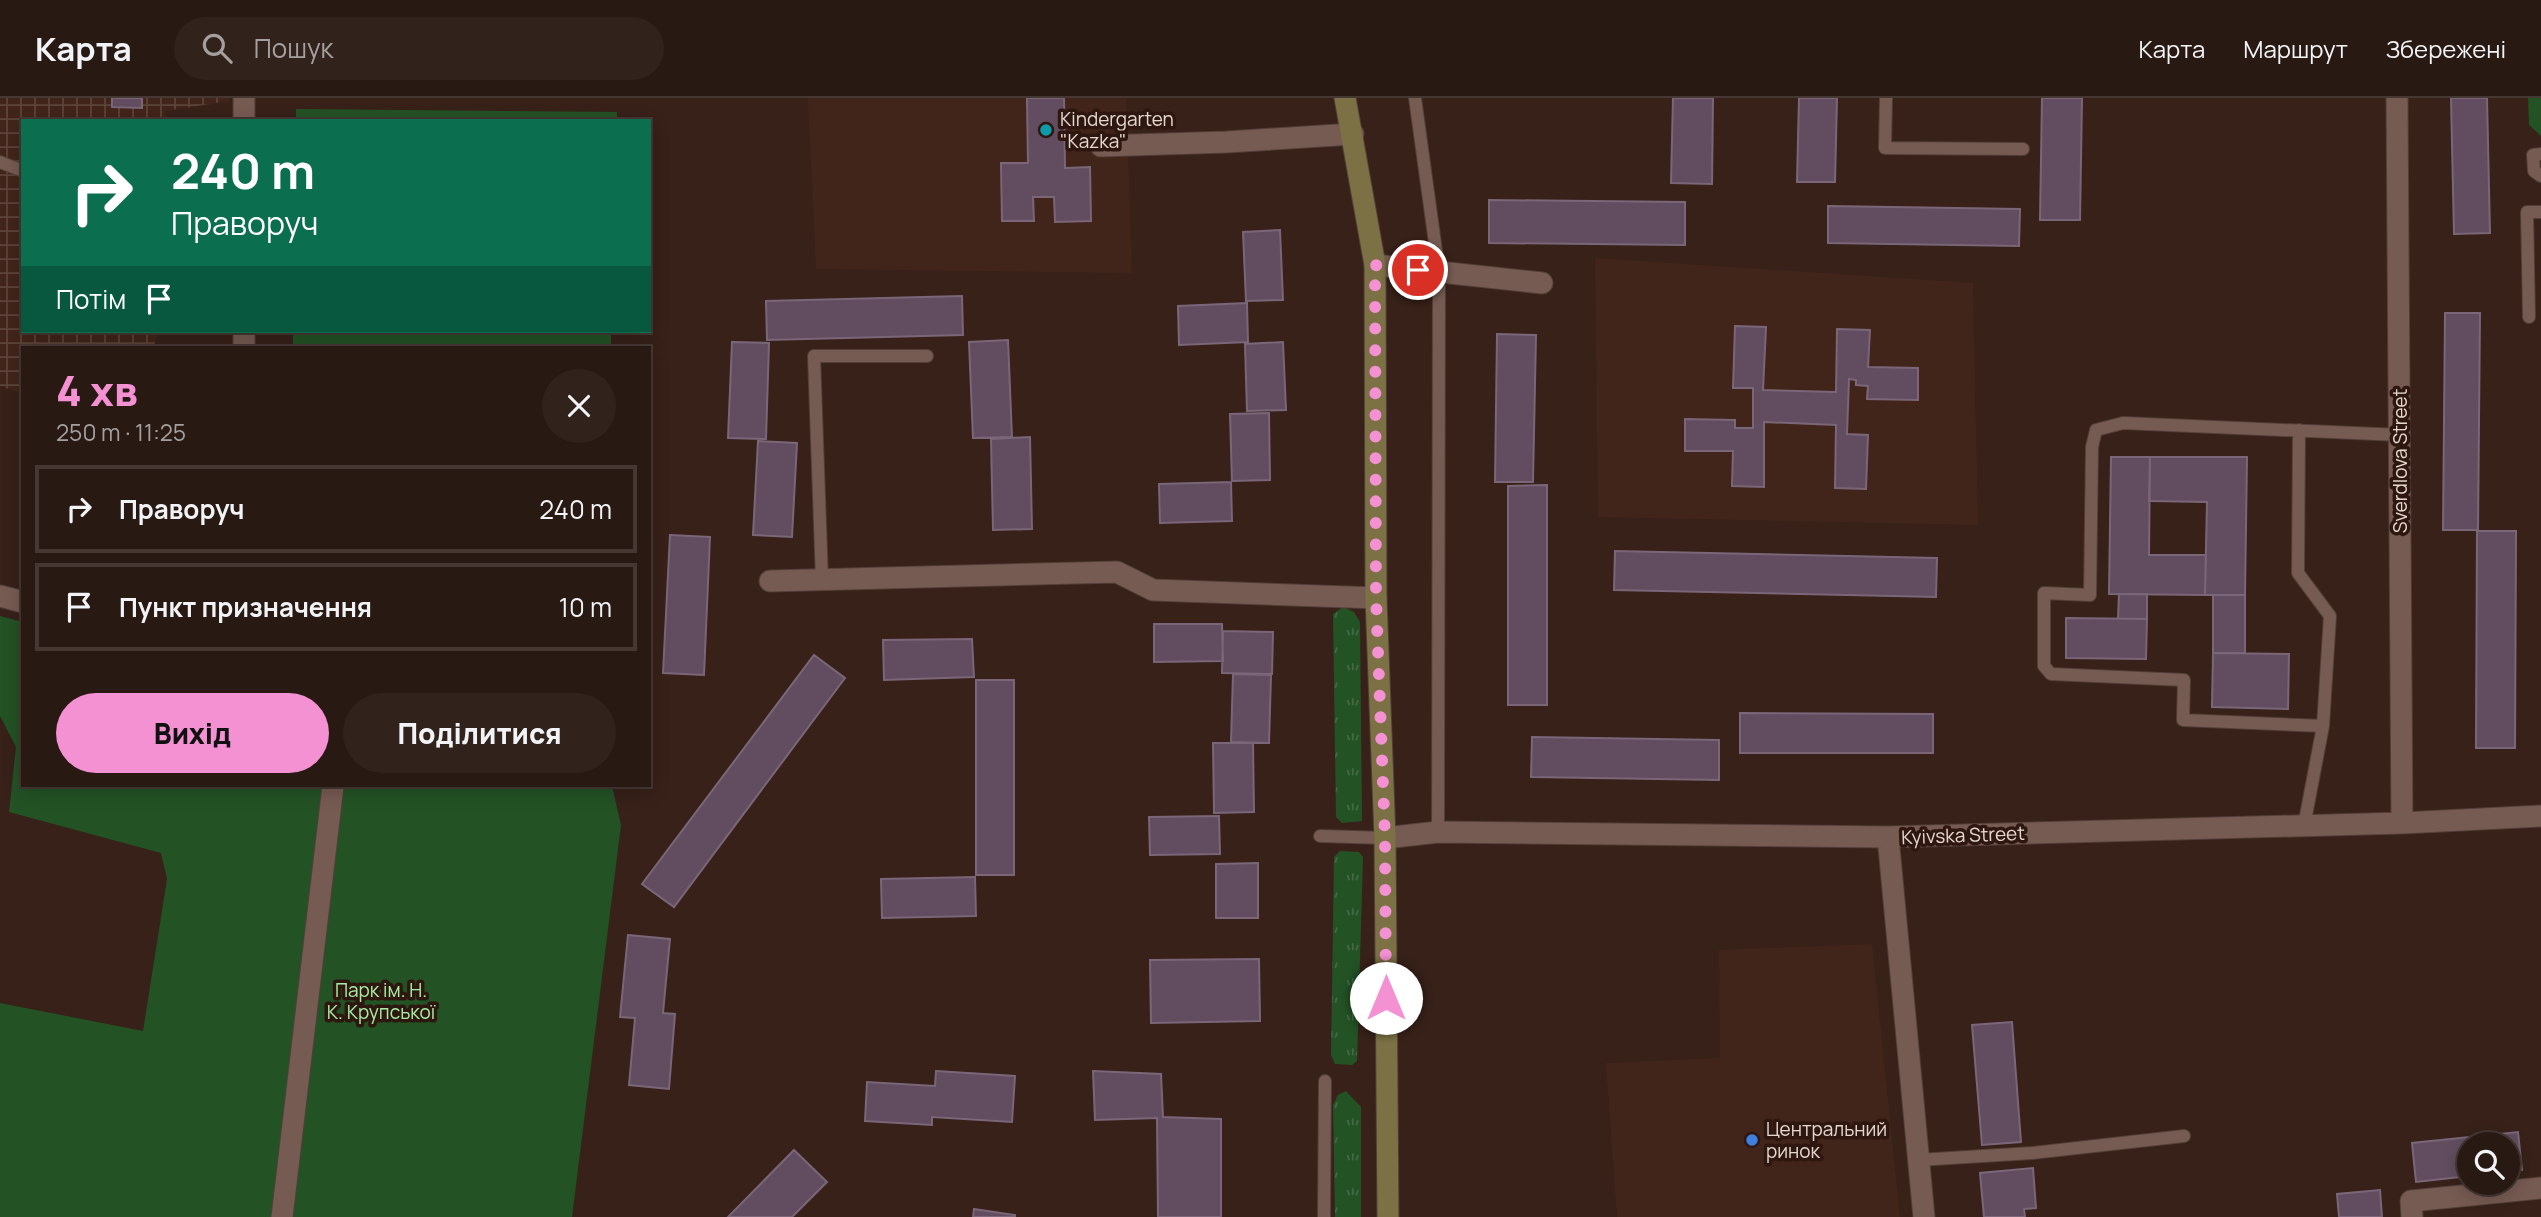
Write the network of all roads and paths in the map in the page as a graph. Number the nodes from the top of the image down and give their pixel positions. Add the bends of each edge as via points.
1 (244, 98) edge
2 (1346, 98) edge
3 (1415, 98) edge
4 (1886, 98) edge
5 (2397, 98) edge
6 (244, 119) edge
7 (1353, 134) junction
8 (1101, 146) dead end
9 (2023, 149) dead end
10 (2541, 155) edge
11 (0, 162) edge
12 (21, 170) edge
13 (2541, 176) edge
14 (2541, 212) edge
15 (1375, 265) junction
16 (1439, 272) junction
17 (1542, 283) dead end
18 (2529, 317) dead end
19 (927, 356) dead end
20 (2299, 430) junction
21 (2400, 435) junction
22 (822, 580) junction
23 (770, 581) dead end
24 (0, 596) edge
25 (1376, 598) junction
26 (21, 601) edge
27 (2323, 726) junction
28 (333, 787) edge
29 (2541, 816) edge
30 (2402, 823) junction
31 (2304, 826) junction
32 (1438, 832) junction
33 (1321, 836) dead end
34 (1888, 837) junction
35 (1385, 838) junction
36 (1325, 1081) dead end
37 (2184, 1136) dead end
38 (1918, 1160) junction
39 (2541, 1188) edge
40 (282, 1217) edge
41 (1324, 1217) edge
42 (1388, 1217) edge
43 (1924, 1217) edge
44 (2413, 1217) edge

1 - 6 street
2 - 7 main road
3 - 16 lane
4 - 9 lane via 1885,148
5 - 21 street, Sverdlova Street
7 - 8 street
7 - 15 main road
10 - 13 lane via 2533,155 2534,171
11 - 12 lane
14 - 18 lane via 2527,212
15 - 16 street
15 - 25 main road
16 - 17 street
16 - 32 lane
19 - 22 lane via 814,356
20 - 21 lane
20 - 27 lane via 2298,573 2330,616
20 - 27 lane via 2123,423 2096,430 2090,595 2044,593 2044,666 2051,674 2184,680 2183,720
21 - 30 street, Sverdlova Street
22 - 23 street
22 - 25 street via 1117,572 1153,590
24 - 26 street
25 - 35 main road
27 - 31 lane
28 - 40 street
29 - 30 street, Kyivska Street
30 - 31 street, Kyivska Street
31 - 34 street, Kyivska Street
32 - 34 street, Kyivska Street
32 - 35 street, Kyivska Street
33 - 35 lane
34 - 38 street
35 - 42 main road
36 - 41 lane
37 - 38 lane
38 - 43 street
39 - 44 street via 2411,1202

